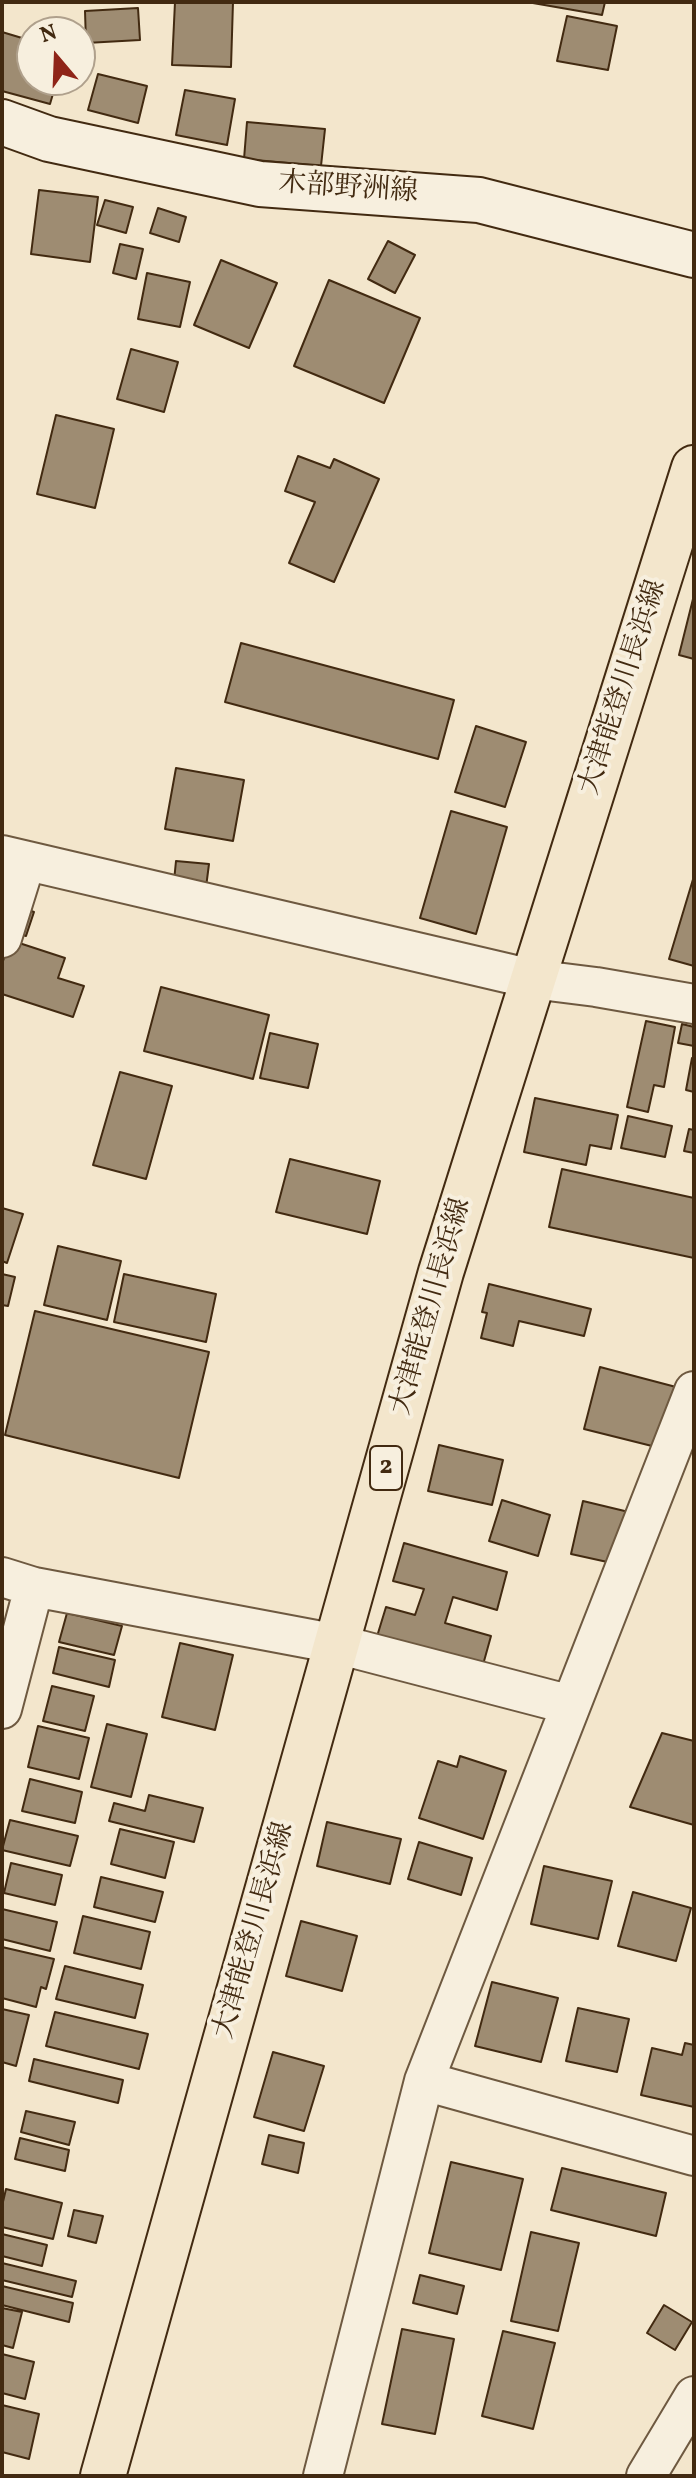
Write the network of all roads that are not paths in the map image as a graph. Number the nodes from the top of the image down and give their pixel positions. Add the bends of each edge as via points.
1 (2, 122) edge
2 (694, 255) edge
3 (694, 468) edge
4 (14, 858) edge
5 (2, 938) edge
6 (532, 979) junction
7 (694, 1004) edge
8 (694, 1391) edge
9 (18, 1582) edge
10 (337, 1644) junction
11 (571, 1705) junction
12 (2, 1709) edge
13 (424, 2081) junction
14 (694, 2156) edge
15 (694, 2396) edge
16 (103, 2476) edge
17 (323, 2476) edge
18 (646, 2476) edge

1 - 2 main road, 木部野洲線 via 49,139 260,184 479,200
3 - 6 main road, 大津能登川長浜線 / 2
4 - 5 street
4 - 6 street
6 - 7 street
6 - 10 main road, 大津能登川長浜線 / 2 via 441,1272
8 - 11 street
9 - 10 street
9 - 12 street
10 - 11 street
10 - 16 main road, 大津能登川長浜線 / 2
11 - 13 street
13 - 14 street
13 - 17 street
15 - 18 street

